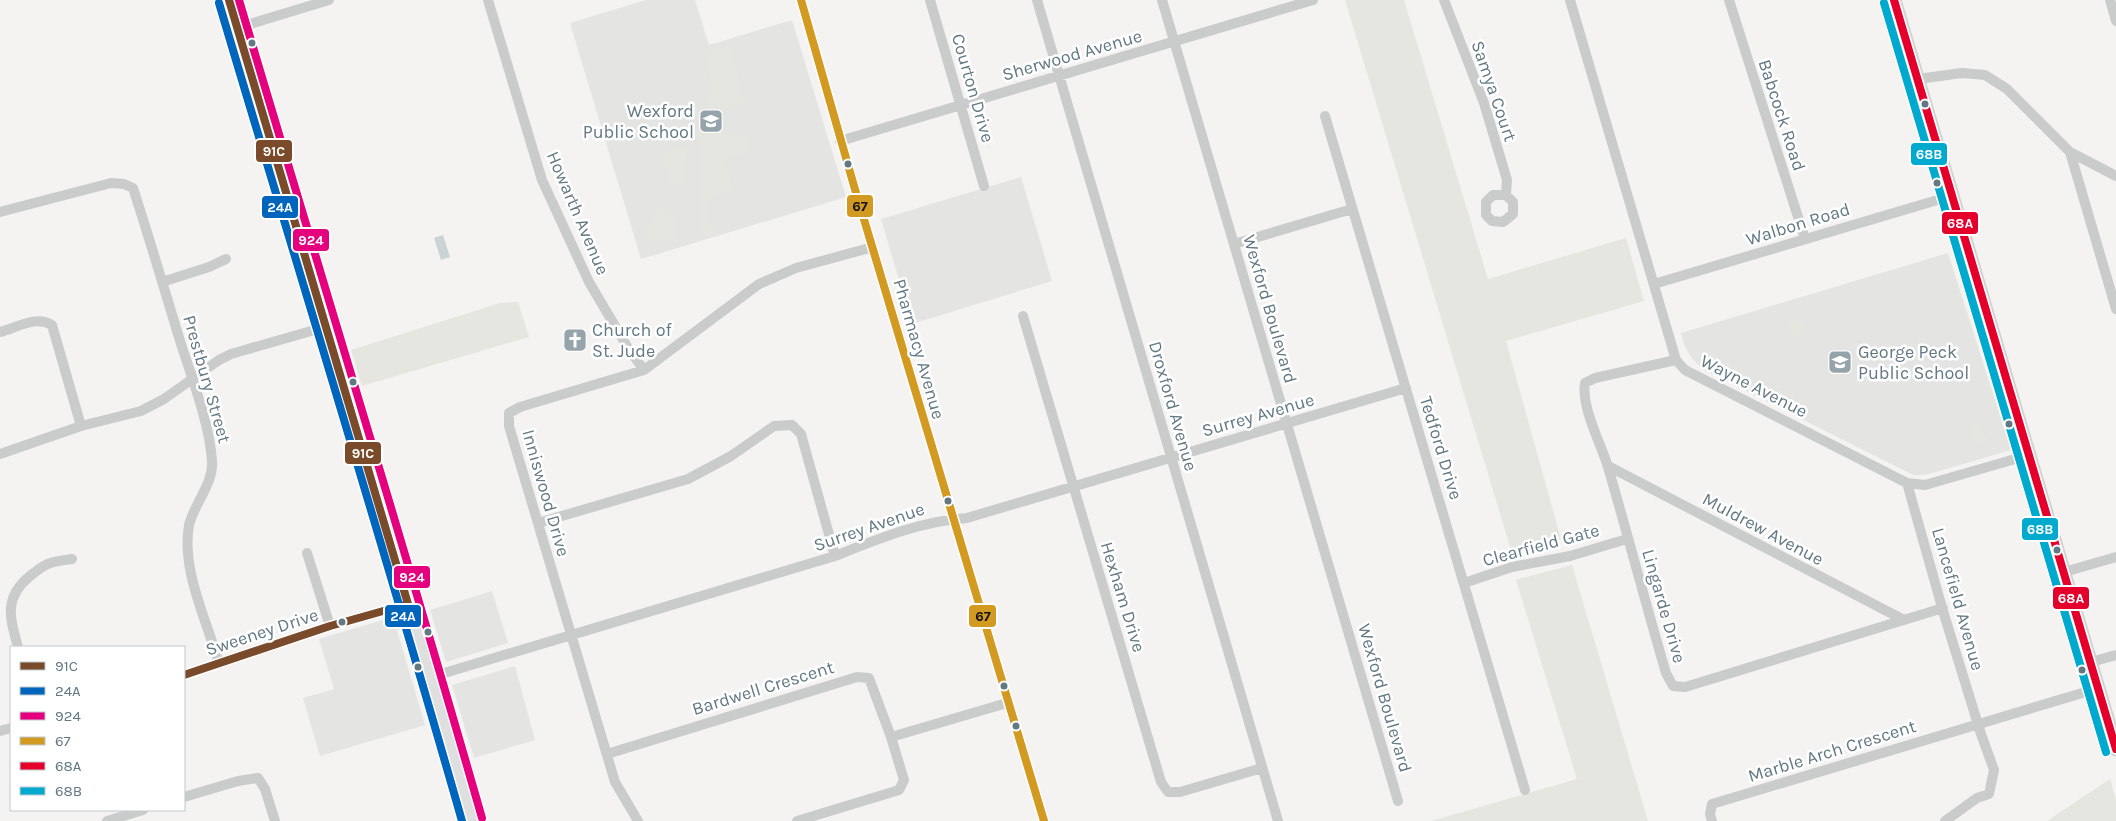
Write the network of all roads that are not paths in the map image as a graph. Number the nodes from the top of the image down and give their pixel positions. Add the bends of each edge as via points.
1 (229, 0) edge
2 (329, 0) edge
3 (488, 0) edge
4 (801, 0) edge
5 (930, 0) edge
6 (1036, 0) edge
7 (1162, 0) edge
8 (1313, 0) edge
9 (1444, 0) edge
10 (1570, 0) edge
11 (1729, 0) edge
12 (1894, 0) edge
13 (2110, 0) edge
14 (2116, 20) edge
15 (237, 28) junction
16 (1174, 42) junction
17 (1058, 76) junction
18 (1918, 79) junction
19 (960, 104) junction
20 (1325, 116) dead end
21 (840, 141) junction
22 (2070, 152) junction
23 (2116, 176) edge
24 (984, 186) dead end
25 (1506, 195) dead end
26 (1951, 196) junction
27 (1352, 209) junction
28 (0, 212) edge
29 (1805, 239) junction
30 (1234, 244) junction
31 (873, 247) junction
32 (226, 259) dead end
33 (162, 282) junction
34 (1654, 284) junction
35 (2116, 309) edge
36 (1022, 316) dead end
37 (325, 327) junction
38 (0, 332) edge
39 (1676, 360) junction
40 (644, 370) junction
41 (192, 380) junction
42 (1406, 388) junction
43 (1287, 423) junction
44 (81, 426) junction
45 (0, 454) edge
46 (2029, 454) junction
47 (1170, 457) junction
48 (1608, 466) junction
49 (1907, 483) junction
50 (1073, 486) junction
51 (952, 519) junction
52 (538, 523) junction
53 (1627, 539) junction
54 (307, 553) dead end
55 (835, 556) junction
56 (2116, 556) edge
57 (72, 559) dead end
58 (2064, 572) junction
59 (1464, 583) junction
60 (408, 604) junction
61 (1943, 608) junction
62 (1904, 620) junction
63 (330, 626) junction
64 (572, 636) junction
65 (18, 646) edge
66 (2116, 654) edge
67 (2091, 662) junction
68 (219, 664) junction
69 (185, 675) edge
70 (430, 678) junction
71 (2099, 688) junction
72 (1008, 703) junction
73 (2112, 719) edge
74 (1978, 724) junction
75 (892, 737) junction
76 (2116, 749) edge
77 (607, 754) junction
78 (1262, 768) junction
79 (1525, 790) dead end
80 (185, 797) edge
81 (1398, 801) dead end
82 (140, 811) edge
83 (108, 821) edge
84 (275, 821) edge
85 (472, 821) edge
86 (638, 821) edge
87 (797, 821) edge
88 (1044, 821) edge
89 (1278, 821) edge
90 (1712, 821) edge
91 (1945, 821) edge

1 - 15 main road
2 - 15 street
3 - 40 street, Howarth Avenue via 542,180 589,282
4 - 21 street, Pharmacy Avenue
5 - 19 street, Courton Drive
6 - 17 street, Droxford Avenue
7 - 16 street, Wexford Boulevard
8 - 16 street, Sherwood Avenue
9 - 25 street, Samya Court via 1484,103 1507,180
10 - 34 street, Wayne Avenue
11 - 29 street, Babcock Road
12 - 18 main road
13 - 14 street
15 - 37 main road
16 - 17 street, Sherwood Avenue
16 - 30 street, Wexford Boulevard
17 - 19 street, Sherwood Avenue
17 - 47 street, Droxford Avenue
18 - 22 street via 1962,73 1985,75 2008,89
18 - 26 main road
19 - 21 street, Sherwood Avenue
19 - 24 street, Courton Drive
20 - 27 street, Tedford Drive
21 - 31 street, Pharmacy Avenue
22 - 23 street
22 - 35 street
26 - 29 street, Walbon Road
26 - 46 main road
27 - 30 street
27 - 42 street, Tedford Drive
28 - 33 street, Prestbury Street via 112,183 134,188
29 - 34 street, Walbon Road
30 - 43 street, Wexford Boulevard
31 - 40 street, Inniswood Drive via 796,268 759,284
31 - 51 street, Pharmacy Avenue
32 - 33 street
33 - 41 street, Prestbury Street
34 - 39 street, Wayne Avenue
36 - 50 street, Hexham Drive
37 - 41 street via 231,354
37 - 60 main road
38 - 44 street via 32,321 44,320 52,325
39 - 48 street, Lingarde Drive via 1595,378 1585,384 1586,403
39 - 49 street, Wayne Avenue via 1685,370
40 - 52 street, Inniswood Drive via 520,407 509,414 509,426
41 - 44 street via 141,411
41 - 68 street, Prestbury Street via 212,464 190,522 186,546 188,565
42 - 43 street, Surrey Avenue
42 - 59 street, Tedford Drive
43 - 47 street, Surrey Avenue
43 - 81 street, Wexford Boulevard
44 - 45 street
46 - 49 street, Wayne Avenue via 1925,485
46 - 58 main road
47 - 50 street, Surrey Avenue
47 - 78 street, Droxford Avenue
48 - 53 street, Lingarde Drive
48 - 62 street, Muldrew Avenue
49 - 61 street, Lancefield Avenue
50 - 51 street, Surrey Avenue via 967,518
50 - 78 street, Hexham Drive via 1161,782 1168,792 1180,792
51 - 55 street, Surrey Avenue via 934,521 886,536
51 - 72 street, Pharmacy Avenue
52 - 55 street via 688,479 731,456 774,426 792,425 802,434
52 - 64 street, Inniswood Drive
53 - 59 street, Clearfield Gate
53 - 62 street, Lingarde Drive via 1666,673 1673,686 1685,687
54 - 63 street
55 - 64 street, Surrey Avenue
56 - 58 street
57 - 65 street via 47,562 22,582 12,595 10,612
58 - 67 main road
59 - 79 street, Tedford Drive
60 - 63 street, Sweeney Drive
60 - 70 main road
61 - 62 street, Lingarde Drive
61 - 74 street, Lancefield Avenue
63 - 68 street, Sweeney Drive
64 - 70 street, Surrey Avenue
64 - 77 street, Inniswood Drive
66 - 67 street
67 - 71 main road
68 - 69 street, Sweeney Drive
70 - 85 main road
71 - 73 main road
71 - 74 street, Marble Arch Crescent
72 - 75 street
72 - 88 street, Pharmacy Avenue
73 - 76 main road
74 - 90 street, Marble Arch Crescent via 1712,804
74 - 91 street via 1994,770 1989,794 1977,798
75 - 77 street, Bardwell Crescent via 869,678 857,677
75 - 87 street via 904,780 899,790
77 - 86 street, Inniswood Drive via 616,782
78 - 89 street, Droxford Avenue
80 - 84 street via 258,778 266,789
82 - 83 street

